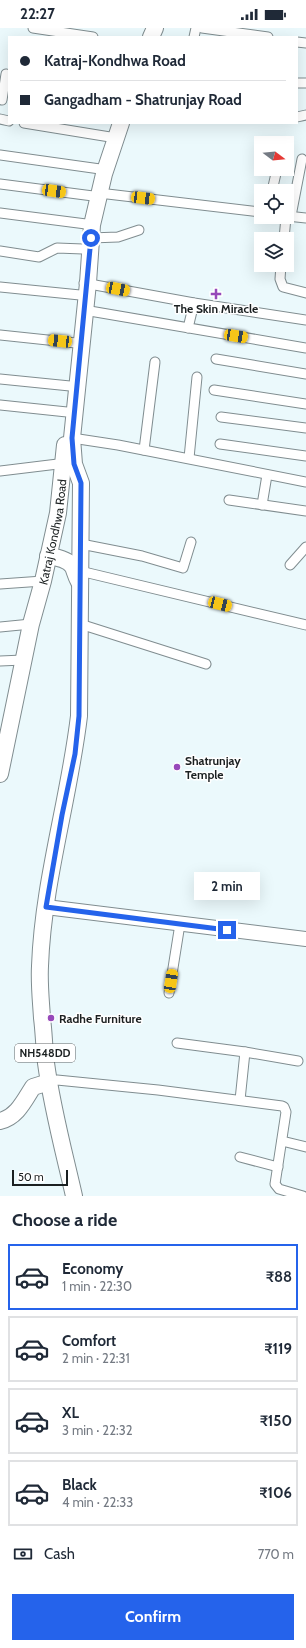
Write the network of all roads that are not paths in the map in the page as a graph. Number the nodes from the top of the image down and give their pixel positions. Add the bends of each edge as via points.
1 (33, 28) edge
2 (202, 28) edge
3 (86, 36) edge
4 (261, 36) edge
5 (5, 74) edge
6 (2, 100) dead end
7 (37, 124) edge
8 (121, 124) edge
9 (113, 130) edge
10 (0, 155) edge
11 (302, 159) dead end
12 (100, 169) junction
13 (0, 184) edge
14 (294, 192) edge
15 (96, 194) junction
16 (254, 211) edge
17 (0, 214) edge
18 (294, 217) edge
19 (306, 218) edge
20 (139, 230) dead end
21 (87, 237) junction
22 (0, 251) edge
23 (280, 272) edge
24 (0, 287) edge
25 (83, 287) junction
26 (306, 293) edge
27 (194, 303) junction
28 (84, 310) junction
29 (306, 320) edge
30 (188, 328) junction
31 (0, 335) edge
32 (76, 343) junction
33 (306, 348) edge
34 (216, 359) dead end
35 (155, 362) dead end
36 (306, 374) edge
37 (197, 377) dead end
38 (0, 379) edge
39 (70, 386) junction
40 (214, 390) dead end
41 (306, 404) edge
42 (0, 405) edge
43 (67, 412) junction
44 (220, 417) dead end
45 (306, 428) edge
46 (72, 438) junction
47 (220, 444) dead end
48 (144, 450) junction
49 (306, 456) edge
50 (189, 458) junction
51 (69, 463) junction
52 (0, 471) edge
53 (267, 474) junction
54 (306, 482) edge
55 (229, 500) dead end
56 (262, 505) junction
57 (306, 511) edge
58 (191, 542) dead end
59 (81, 544) junction
60 (306, 547) edge
61 (48, 556) junction
62 (290, 565) dead end
63 (80, 578) junction
64 (43, 581) junction
65 (0, 584) edge
66 (31, 624) junction
67 (80, 624) junction
68 (306, 625) edge
69 (0, 627) edge
70 (24, 660) junction
71 (0, 661) edge
72 (206, 664) dead end
73 (0, 774) edge
74 (46, 907) junction
75 (180, 924) junction
76 (306, 939) edge
77 (169, 993) dead end
78 (177, 1043) dead end
79 (246, 1052) junction
80 (298, 1060) dead end
81 (49, 1082) junction
82 (240, 1100) junction
83 (0, 1121) edge
84 (282, 1141) junction
85 (306, 1147) edge
86 (240, 1157) dead end
87 (278, 1167) junction
88 (74, 1196) edge
89 (303, 1196) edge

1 - 3 street
2 - 4 street
5 - 6 street
7 - 9 street
8 - 15 highway
9 - 12 highway
10 - 12 street
11 - 14 street
12 - 15 highway
13 - 15 street
15 - 16 street
15 - 21 highway via 92,226
17 - 21 street
18 - 19 street
20 - 21 street via 118,237
21 - 22 street via 40,257
21 - 25 highway
23 - 26 street via 283,287
24 - 25 street
25 - 27 street
25 - 28 highway
25 - 32 highway, Katraj Kondhwa Road
27 - 29 street
27 - 30 street
28 - 30 street
28 - 46 highway
30 - 33 street
31 - 32 street
32 - 39 highway, Katraj Kondhwa Road
34 - 36 street
35 - 48 street
37 - 50 street
38 - 39 street
39 - 43 highway, Katraj Kondhwa Road
40 - 41 street
42 - 43 street
43 - 51 highway, Katraj Kondhwa Road
44 - 45 street
46 - 48 street
46 - 51 highway
47 - 49 street
48 - 50 street
50 - 53 street
51 - 52 street
51 - 59 highway via 81,483
51 - 61 highway, Katraj Kondhwa Road
53 - 54 street
53 - 56 street
55 - 56 street
56 - 57 street
58 - 59 street via 183,568 142,556
59 - 63 highway
60 - 62 street
61 - 63 highway via 69,562 76,577
61 - 64 highway, Katraj Kondhwa Road
63 - 67 highway
63 - 68 street
64 - 65 street
64 - 66 highway, Katraj Kondhwa Road
66 - 69 street
66 - 70 highway, Katraj Kondhwa Road
67 - 72 street
67 - 74 highway via 79,716 75,754
70 - 71 street
70 - 73 highway, Katraj Kondhwa Road
74 - 75 main road
74 - 81 highway, NH548DD via 40,987
75 - 76 main road
75 - 77 street
78 - 79 street
79 - 80 street
79 - 82 street
81 - 82 street via 65,1081
81 - 83 highway via 33,1087 21,1107 9,1119
81 - 88 highway, NH548DD
82 - 84 street via 284,1107 286,1112
84 - 85 street
84 - 87 street
86 - 87 street
87 - 89 street via 275,1184 277,1187

